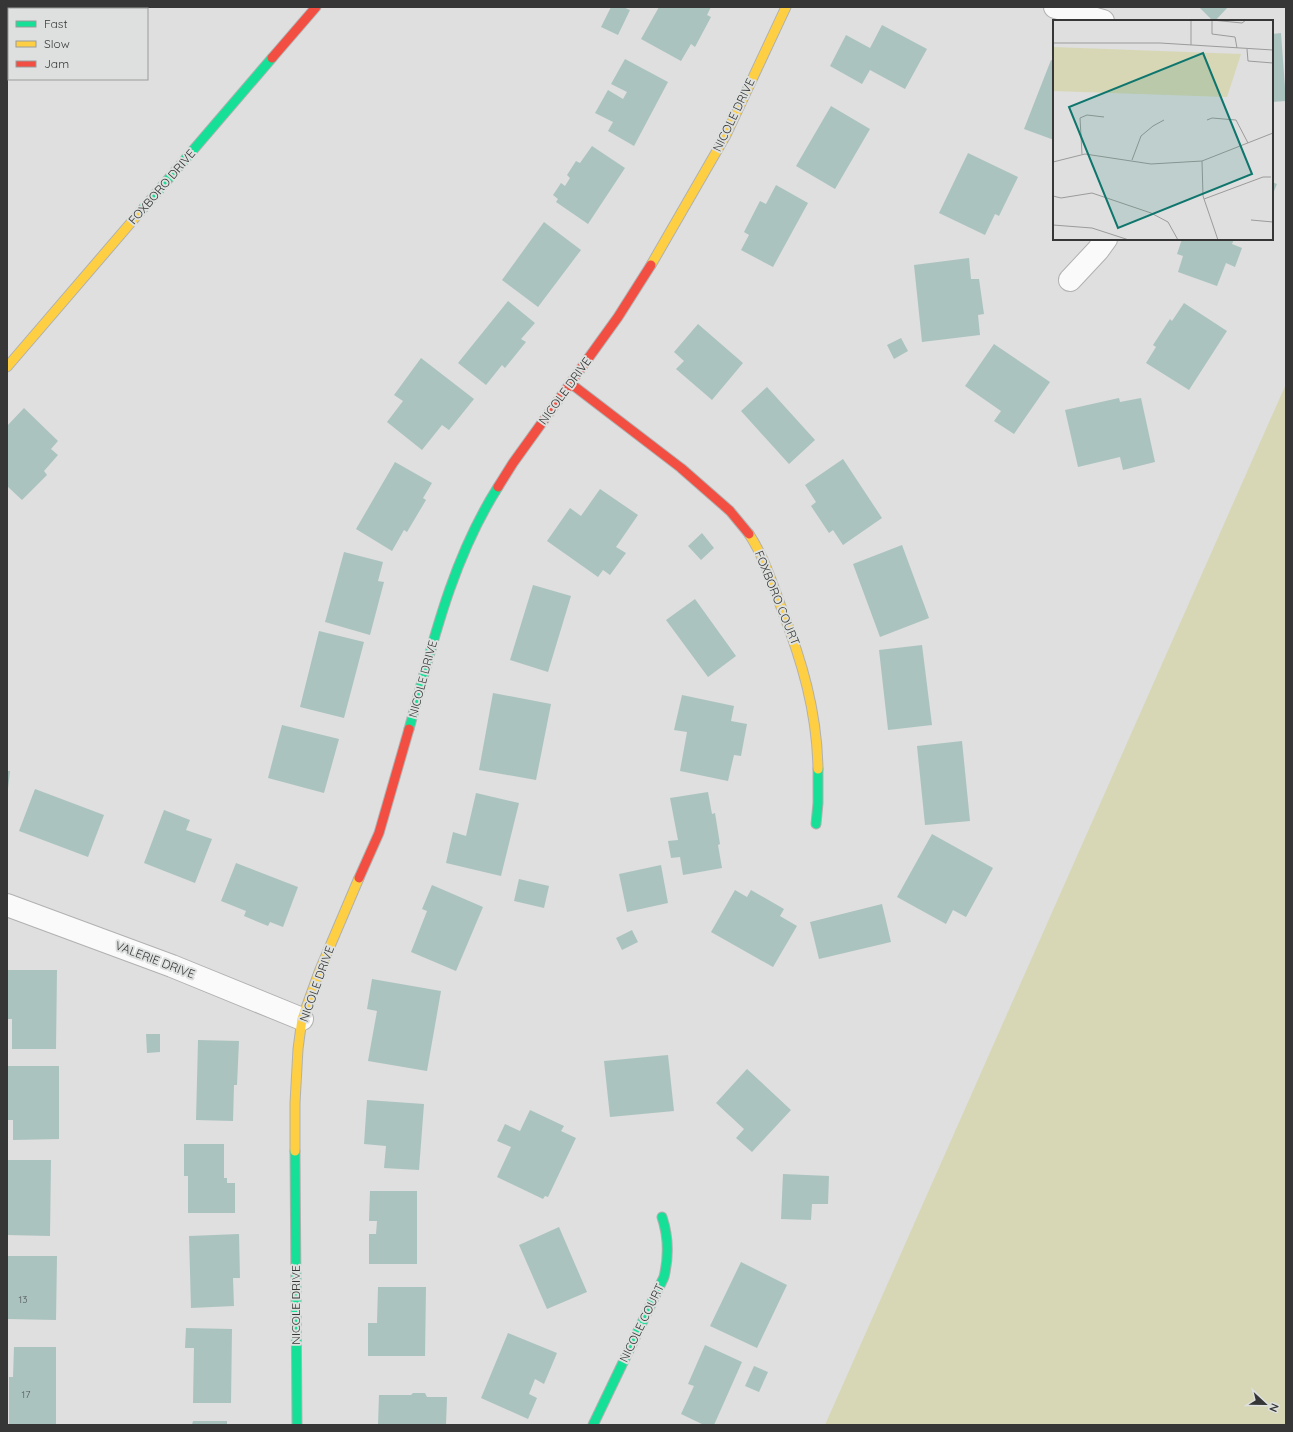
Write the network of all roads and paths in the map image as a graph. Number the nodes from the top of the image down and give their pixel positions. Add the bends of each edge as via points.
1 (316, 7) edge
2 (786, 7) edge
3 (1055, 7) edge
4 (1100, 20) edge
5 (1105, 240) edge
6 (1070, 280) dead end
7 (7, 367) edge
8 (570, 383) junction
9 (816, 824) dead end
10 (7, 905) edge
11 (302, 1019) junction
12 (662, 1217) dead end
13 (297, 1425) edge
14 (593, 1425) edge

1 - 7 street, FOXBORO DRIVE
2 - 8 street, NICOLE DRIVE via 726,135 659,253 618,317
3 - 4 street
5 - 6 street
8 - 9 street, FOXBORO COURT via 679,466 721,502 735,516 759,550 800,656 811,700 819,780
8 - 11 street, NICOLE DRIVE via 501,482 461,557 439,621 379,833 319,972
10 - 11 street, VALERIE DRIVE via 172,966
11 - 13 street, NICOLE DRIVE via 295,1103
12 - 14 street, NICOLE COURT via 669,1245 664,1276

